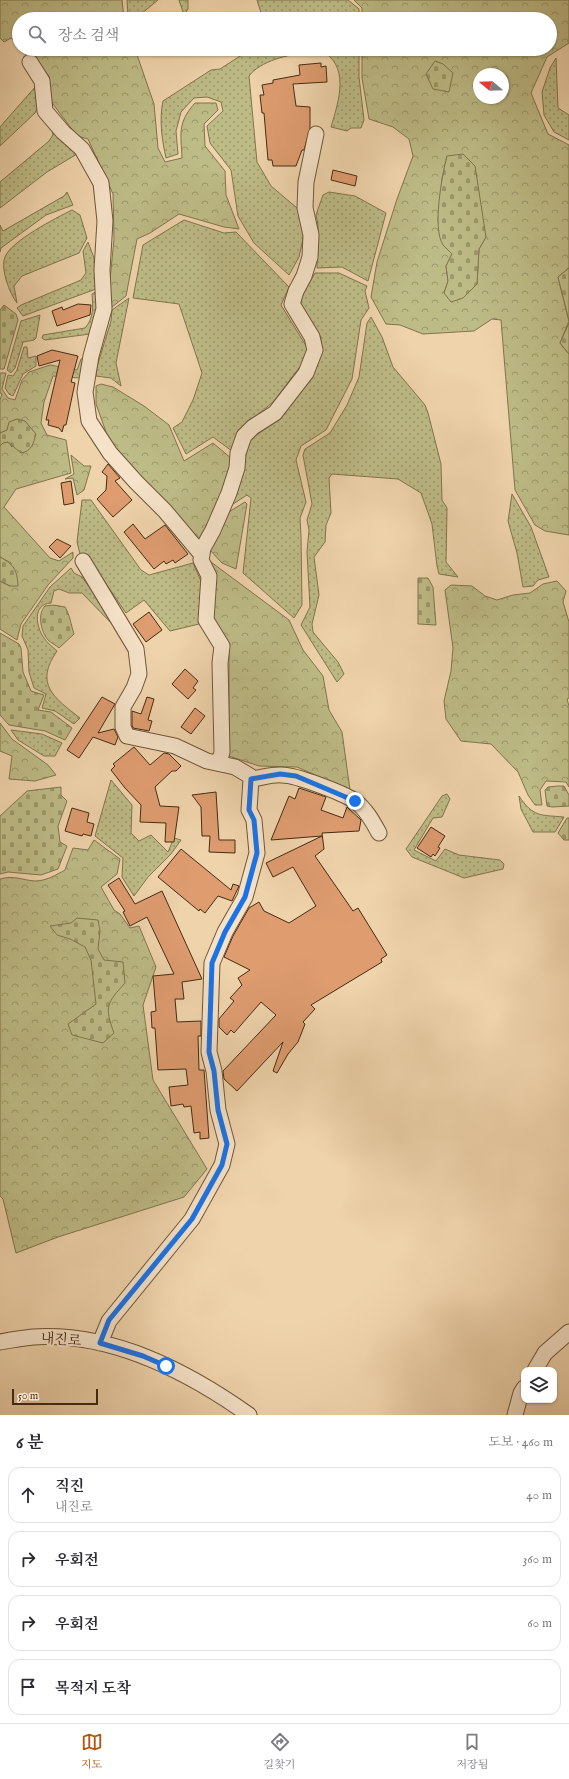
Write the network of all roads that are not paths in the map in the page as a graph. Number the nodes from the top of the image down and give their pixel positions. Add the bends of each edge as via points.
1 (30, 62) dead end
2 (316, 134) dead end
3 (202, 555) junction
4 (83, 561) dead end
5 (219, 763) junction
6 (251, 779) junction
7 (379, 833) dead end
8 (569, 1332) edge
9 (0, 1342) edge
10 (100, 1343) junction
11 (537, 1367) edge
12 (521, 1393) edge
13 (249, 1415) edge
14 (515, 1415) edge

1 - 3 street via 42,81 45,112 82,149 101,183 105,220 102,270 104,309 91,356 85,392 89,421 110,453
2 - 3 street via 306,182 306,208 311,235 310,257 292,304 312,337 315,350 306,373 275,413 244,436 229,493
3 - 5 street via 201,560 209,576 206,620 222,646 222,752
4 - 5 street via 136,649 139,674 123,707 123,727 127,736 175,746
5 - 6 street via 235,767
6 - 7 street via 280,774 296,776 339,794 355,801 371,818
6 - 10 street via 249,810 254,820 257,853 245,897 225,932 212,963 209,1052 214,1071 218,1110 227,1144 222,1165 192,1219 109,1320
8 - 11 street via 545,1353
9 - 10 street, 내진로 via 33,1337 68,1338
10 - 13 street, 내진로 via 143,1356 184,1374
12 - 14 street

